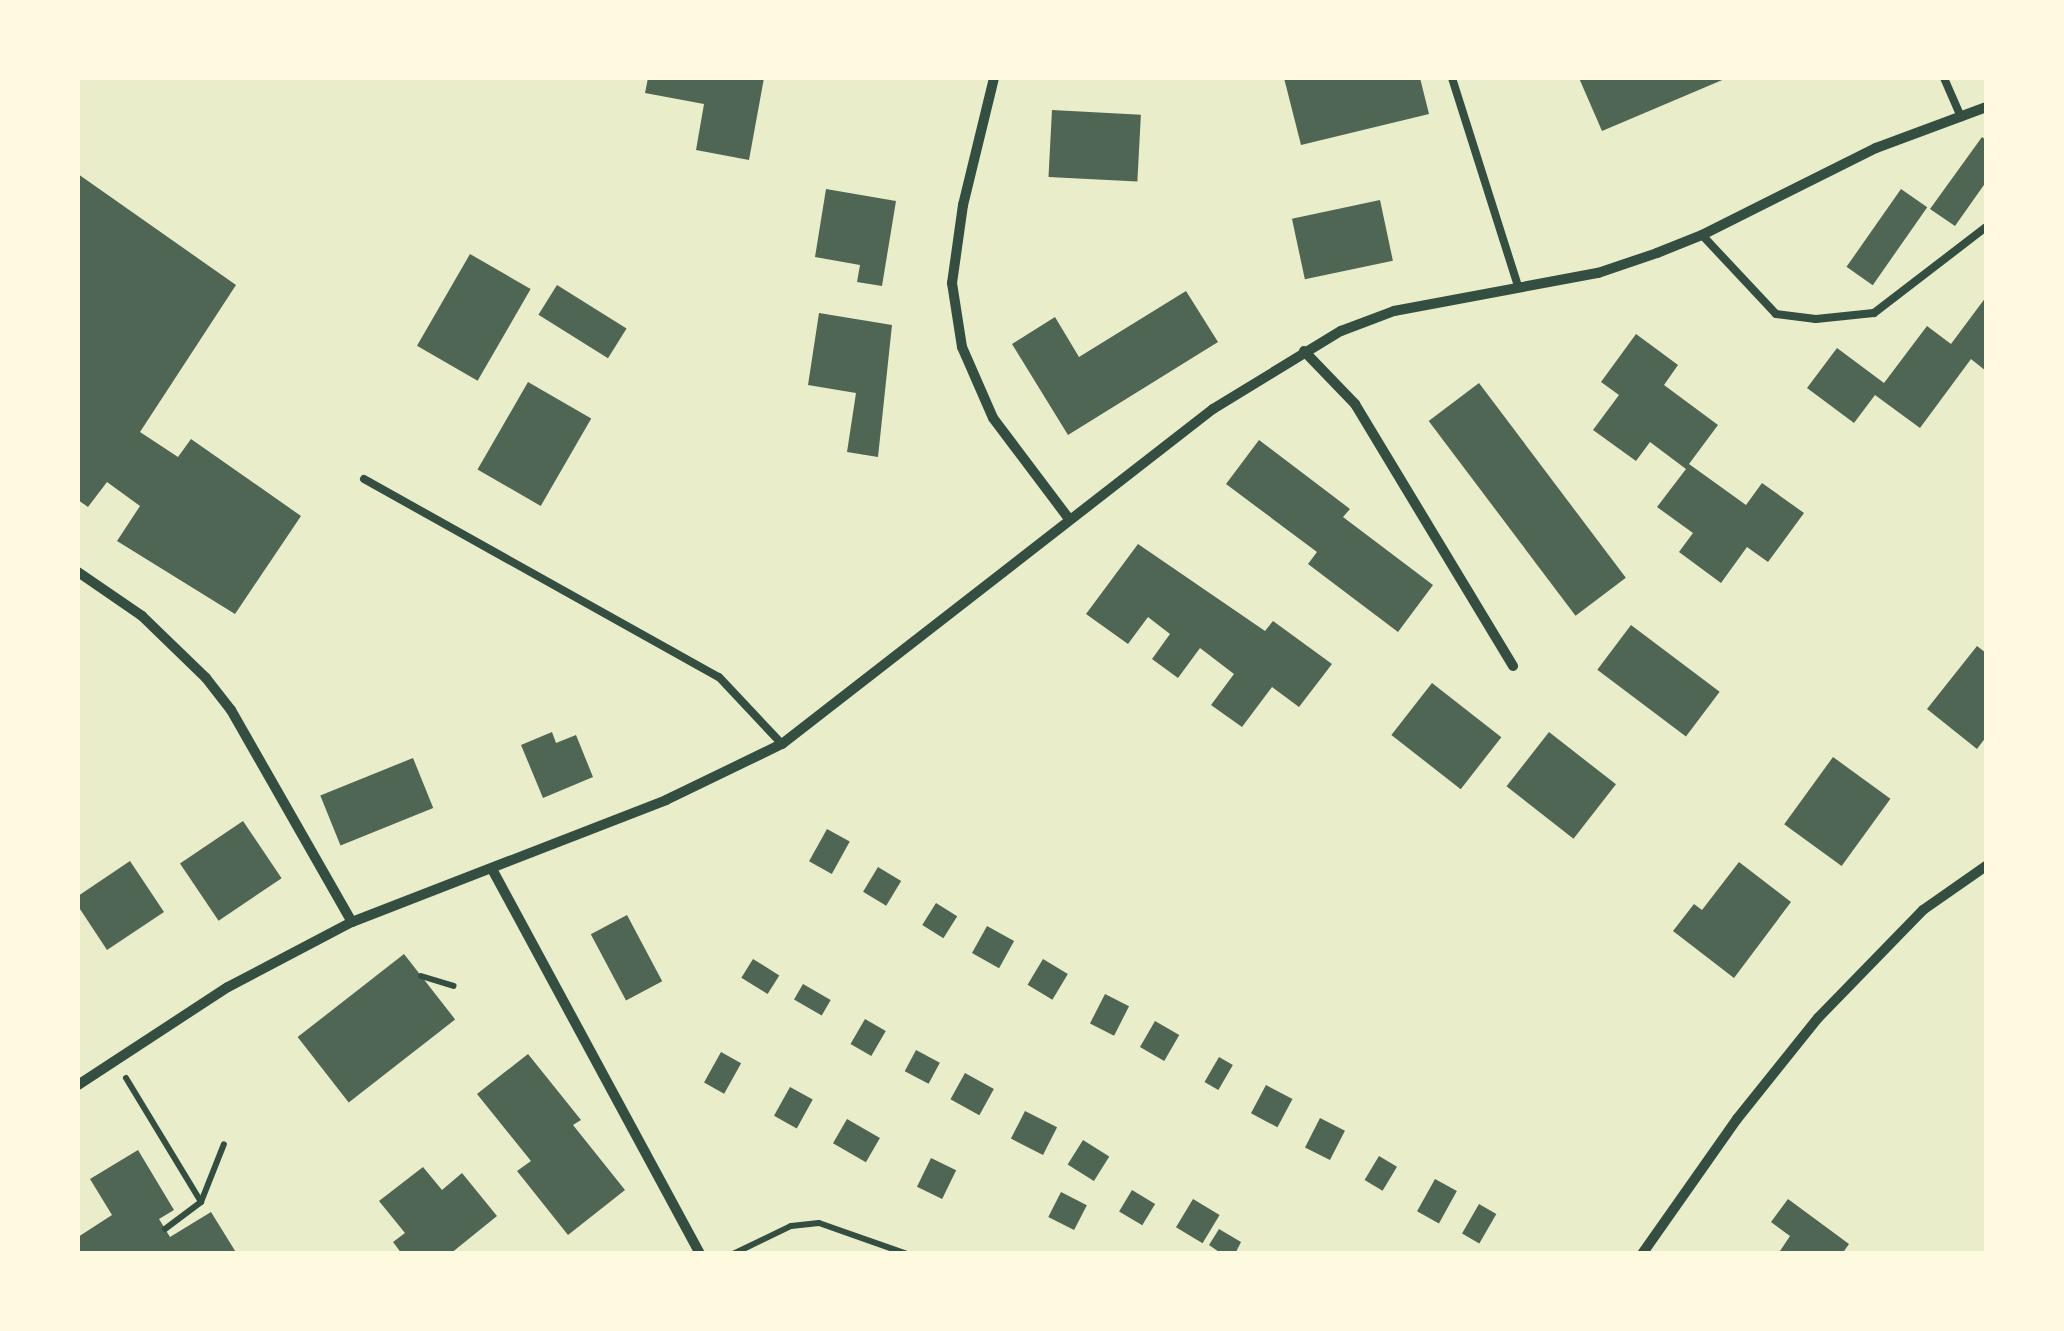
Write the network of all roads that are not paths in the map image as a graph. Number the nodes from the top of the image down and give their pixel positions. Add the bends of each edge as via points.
1 (994, 78) edge
2 (1452, 78) edge
3 (1944, 78) edge
4 (1986, 107) edge
5 (1961, 116) junction
6 (1986, 227) edge
7 (1702, 236) junction
8 (1518, 286) junction
9 (1304, 351) junction
10 (364, 479) dead end
11 (1069, 519) junction
12 (78, 572) edge
13 (1513, 666) dead end
14 (782, 744) junction
15 (1986, 866) edge
16 (492, 869) junction
17 (352, 922) junction
18 (78, 1084) edge
19 (700, 1254) edge
20 (1642, 1254) edge

1 - 11 street via 962,206 952,282 962,347 993,418
2 - 8 lane
3 - 5 lane
4 - 5 street
5 - 7 street via 1876,148
6 - 7 lane via 1874,313 1816,319 1776,314
7 - 8 street via 1598,272
8 - 9 street via 1394,311
9 - 11 street via 1213,409
9 - 13 street via 1355,404
10 - 14 lane via 719,678
11 - 14 street
12 - 17 street via 142,616 206,678 231,710
14 - 16 street via 666,800
15 - 20 street via 1923,910 1818,1018
16 - 17 street
16 - 19 street
17 - 18 street via 228,987

